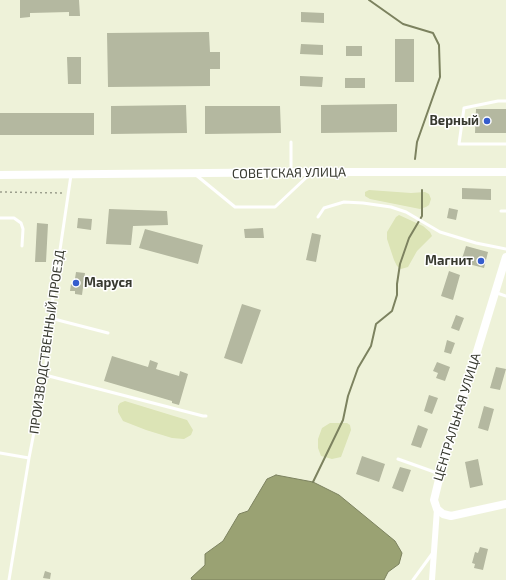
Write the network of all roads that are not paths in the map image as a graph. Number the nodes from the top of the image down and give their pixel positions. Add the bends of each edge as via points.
1 (506, 101) edge
2 (291, 142) dead end
3 (506, 144) edge
4 (291, 172) junction
5 (312, 172) junction
6 (506, 172) edge
7 (71, 174) junction
8 (195, 174) junction
9 (0, 175) edge
10 (501, 211) dead end
11 (506, 211) edge
12 (318, 217) dead end
13 (0, 218) edge
14 (22, 246) dead end
15 (506, 249) edge
16 (506, 257) edge
17 (495, 292) junction
18 (506, 296) edge
19 (50, 318) junction
20 (108, 333) dead end
21 (45, 375) junction
22 (206, 416) dead end
23 (0, 453) edge
24 (29, 458) junction
25 (398, 459) dead end
26 (440, 474) junction
27 (506, 504) edge
28 (437, 508) junction
29 (434, 552) junction
30 (9, 580) edge
31 (413, 580) edge
32 (432, 580) edge

1 - 3 lane via 464,108 459,144
2 - 4 lane
4 - 5 main road, СОВЕТСКАЯ УЛИЦА
4 - 8 main road, СОВЕТСКАЯ УЛИЦА
5 - 6 main road, СОВЕТСКАЯ УЛИЦА
5 - 8 lane via 275,207 235,207
7 - 8 main road, СОВЕТСКАЯ УЛИЦА
7 - 9 main road, СОВЕТСКАЯ УЛИЦА
7 - 19 lane, ПРОИЗВОДСТВЕННЫЙ ПРОЕЗД
10 - 11 lane
12 - 15 lane via 324,208 344,202 391,207 406,212 440,232
13 - 14 lane via 14,218 21,224
16 - 17 main road, ЦЕНТРАЛЬНАЯ УЛИЦА
17 - 18 lane
17 - 26 main road, ЦЕНТРАЛЬНАЯ УЛИЦА
19 - 20 lane
19 - 21 lane, ПРОИЗВОДСТВЕННЫЙ ПРОЕЗД
21 - 22 lane
21 - 24 lane, ПРОИЗВОДСТВЕННЫЙ ПРОЕЗД
23 - 24 lane
24 - 30 lane, ПРОИЗВОДСТВЕННЫЙ ПРОЕЗД
25 - 26 lane
26 - 28 main road, ЦЕНТРАЛЬНАЯ УЛИЦА via 434,500
27 - 28 main road via 451,516 443,514
28 - 29 street, ЦЕНТРАЛЬНАЯ УЛИЦА
29 - 31 lane
29 - 32 street, ЦЕНТРАЛЬНАЯ УЛИЦА

